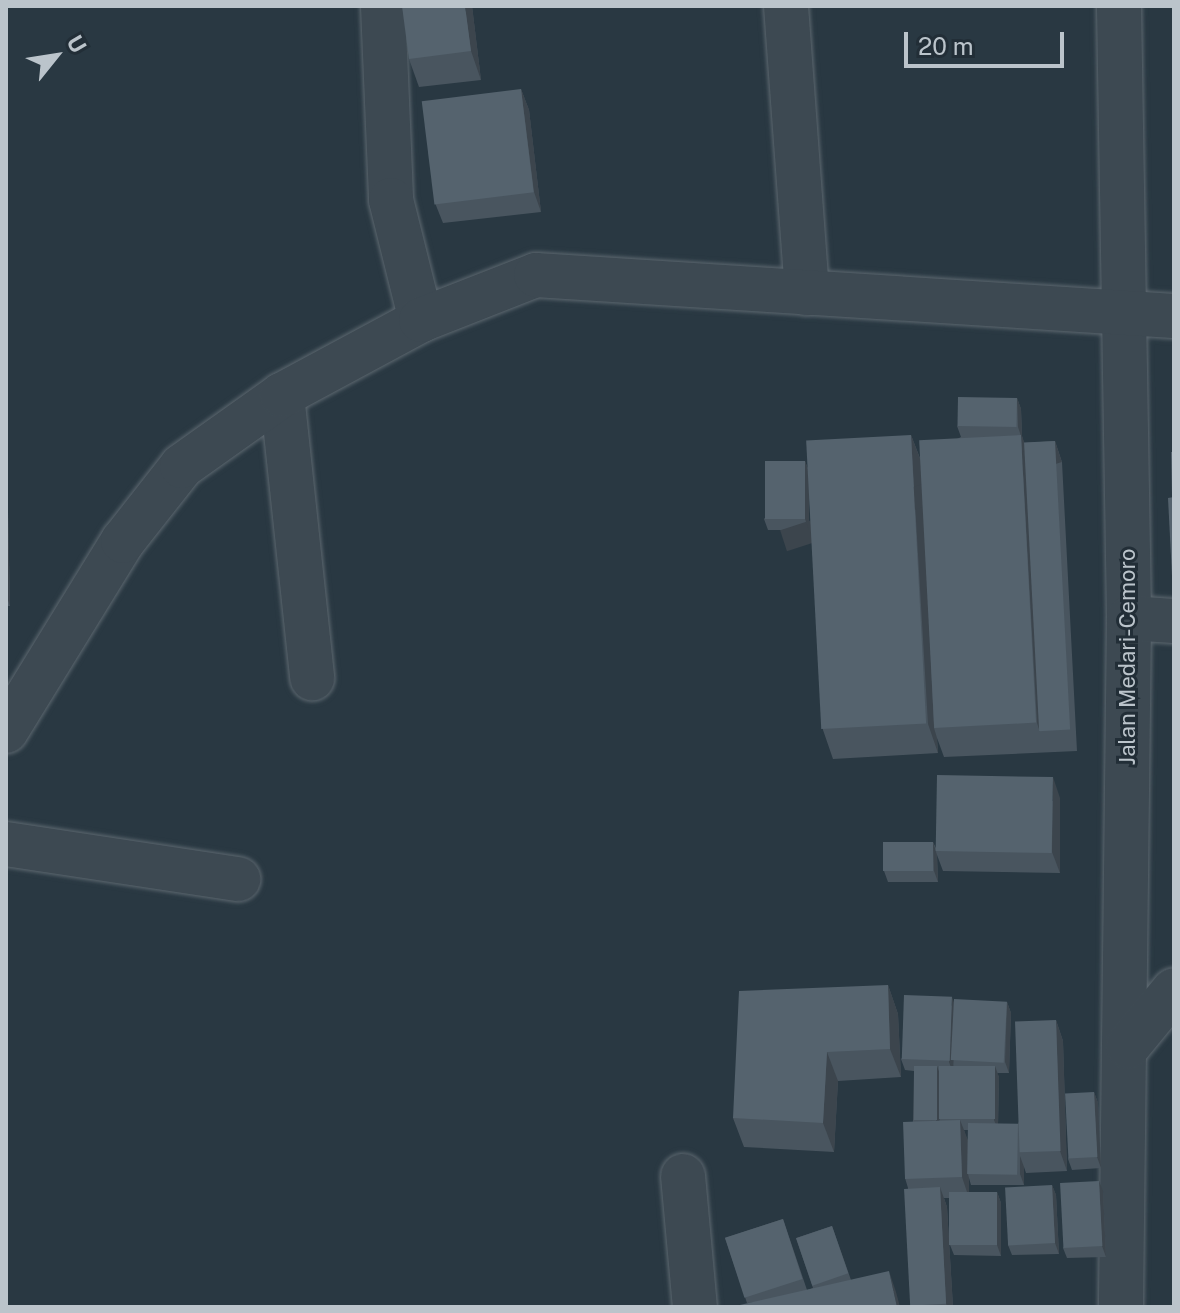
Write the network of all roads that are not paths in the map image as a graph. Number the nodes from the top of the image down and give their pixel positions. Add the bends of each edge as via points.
1 (383, 6) edge
2 (786, 6) edge
3 (1119, 6) edge
4 (807, 293) junction
5 (1122, 312) junction
6 (1174, 316) edge
7 (421, 320) junction
8 (282, 395) junction
9 (1129, 618) junction
10 (1174, 621) edge
11 (312, 678) dead end
12 (6, 731) edge
13 (6, 844) edge
14 (238, 879) dead end
15 (1174, 990) edge
16 (1128, 1046) junction
17 (683, 1176) dead end
18 (695, 1307) edge
19 (1121, 1307) edge

1 - 7 street via 391,200
2 - 4 street
3 - 5 street, Jalan Medari-Cemoro
4 - 5 street
4 - 7 street via 536,275
5 - 6 street
5 - 9 street, Jalan Medari-Cemoro
7 - 8 street
8 - 11 street
8 - 12 street via 182,466 123,541
9 - 10 street
9 - 16 street, Jalan Medari-Cemoro
13 - 14 street
15 - 16 street
16 - 19 street, Jalan Medari-Cemoro
17 - 18 street

